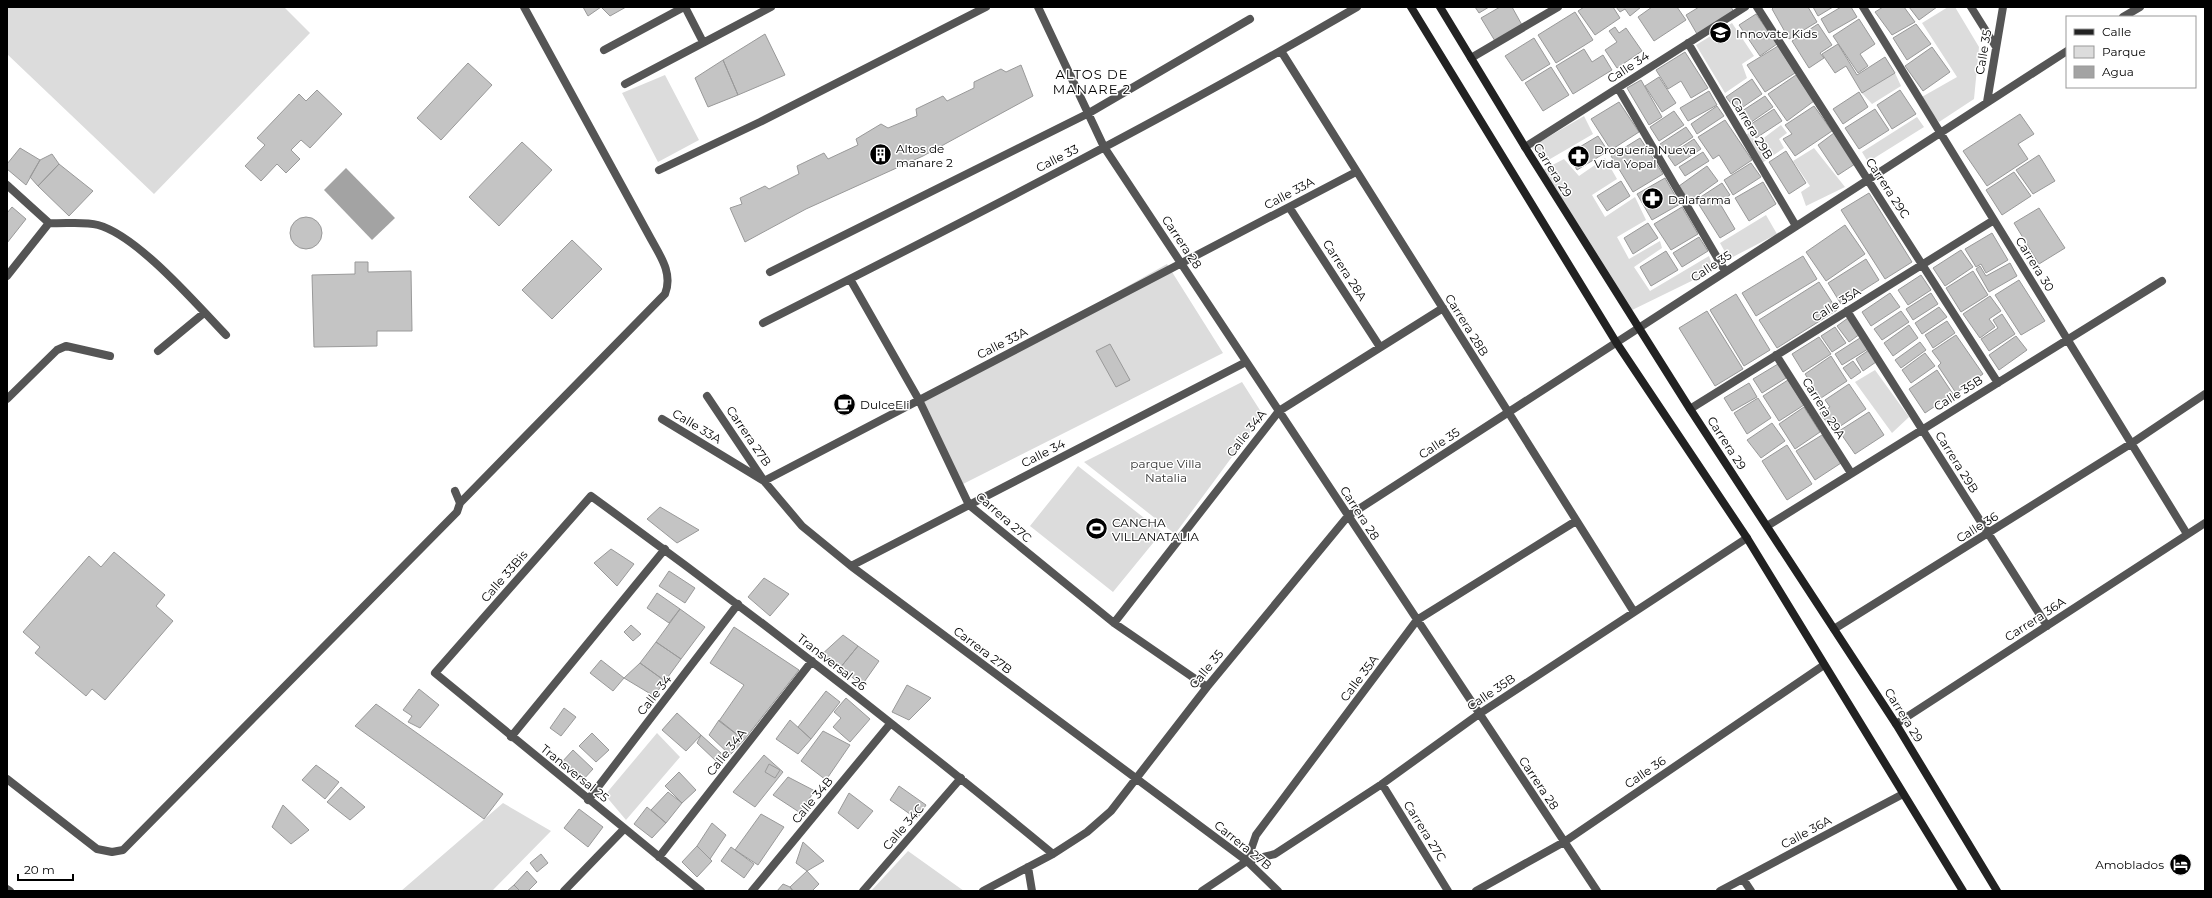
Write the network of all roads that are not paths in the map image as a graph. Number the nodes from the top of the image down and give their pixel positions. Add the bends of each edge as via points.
1 (524, 7) edge
2 (685, 7) edge
3 (771, 7) edge
4 (986, 7) edge
5 (1038, 7) edge
6 (1357, 7) edge
7 (1411, 7) edge
8 (1440, 7) edge
9 (1558, 7) edge
10 (1745, 7) edge
11 (1757, 7) edge
12 (1863, 7) edge
13 (1971, 7) edge
14 (2003, 7) edge
15 (2140, 7) edge
16 (2125, 16) edge
17 (1250, 19) dead end
18 (703, 42) junction
19 (1688, 43) junction
20 (1996, 47) junction
21 (604, 50) dead end
22 (1280, 51) junction
23 (2066, 52) edge
24 (1471, 58) junction
25 (625, 84) dead end
26 (1618, 88) junction
27 (1987, 102) junction
28 (1089, 113) junction
29 (1940, 132) junction
30 (1104, 147) junction
31 (1525, 147) junction
32 (659, 170) dead end
33 (1356, 172) junction
34 (1868, 179) junction
35 (7, 185) edge
36 (1289, 207) junction
37 (1994, 220) junction
38 (49, 223) junction
39 (1796, 226) junction
40 (1181, 264) junction
41 (1923, 264) junction
42 (770, 272) dead end
43 (1725, 272) junction
44 (7, 276) edge
45 (850, 279) junction
46 (2162, 281) dead end
47 (1442, 308) junction
48 (1847, 311) junction
49 (204, 313) junction
50 (763, 323) dead end
51 (1638, 328) junction
52 (226, 335) dead end
53 (2068, 340) junction
54 (1616, 342) junction
55 (1380, 347) junction
56 (158, 351) dead end
57 (1776, 355) junction
58 (110, 356) dead end
59 (1246, 362) junction
60 (1998, 383) junction
61 (2205, 394) edge
62 (707, 396) dead end
63 (7, 399) edge
64 (918, 400) junction
65 (1690, 409) junction
66 (1279, 411) junction
67 (1508, 412) junction
68 (662, 419) dead end
69 (1922, 430) junction
70 (2132, 444) junction
71 (1851, 474) junction
72 (764, 481) junction
73 (455, 491) dead end
74 (591, 496) joint
75 (460, 503) junction
76 (968, 505) junction
77 (1348, 516) junction
78 (1576, 521) junction
79 (2205, 523) edge
80 (1767, 526) junction
81 (1988, 534) junction
82 (2187, 534) junction
83 (1746, 538) junction
84 (665, 549) junction
85 (851, 566) junction
86 (738, 604) junction
87 (1634, 612) junction
88 (1417, 620) junction
89 (1114, 623) junction
90 (2047, 626) junction
91 (1834, 629) junction
92 (812, 661) junction
93 (1824, 665) junction
94 (435, 673) joint
95 (1207, 687) junction
96 (1479, 714) junction
97 (890, 724) junction
98 (1896, 724) junction
99 (511, 737) junction
100 (962, 778) junction
101 (1137, 778) junction
102 (7, 779) edge
103 (1382, 784) junction
104 (1903, 794) junction
105 (588, 800) junction
106 (624, 828) junction
107 (1564, 842) junction
108 (1053, 854) junction
109 (659, 857) junction
110 (1247, 861) junction
111 (1028, 867) junction
112 (1743, 879) junction
113 (7, 889) edge
114 (10, 891) edge
115 (564, 891) edge
116 (701, 891) edge
117 (752, 891) edge
118 (863, 891) edge
119 (983, 891) edge
120 (1032, 891) edge
121 (1202, 891) edge
122 (1278, 891) edge
123 (1448, 891) edge
124 (1476, 891) edge
125 (1597, 891) edge
126 (1720, 891) edge
127 (1751, 891) edge
128 (1963, 891) edge
129 (1997, 891) edge

1 - 75 street via 651,239 664,264 668,282 664,294
2 - 18 street
2 - 21 street
3 - 18 street
4 - 32 street via 760,122
5 - 28 street, Carrera 28
6 - 22 street, Calle 33
7 - 54 main road
8 - 24 main road, Carrera 29
9 - 24 street
10 - 19 street, Calle 34
11 - 34 street, Carrera 29C
12 - 29 street, Carrera 30
13 - 20 street
14 - 20 street, Calle 35
15 - 16 street
17 - 28 street
18 - 25 street
19 - 26 street, Calle 34
19 - 39 street, Carrera 29B
20 - 27 street, Calle 35
22 - 30 street, Calle 33
22 - 33 street, Carrera 28B
23 - 27 street, Calle 35
24 - 31 main road, Carrera 29
26 - 31 street, Calle 34
26 - 43 street
27 - 29 street, Calle 35
28 - 30 street, Carrera 28
28 - 42 street
29 - 34 street, Calle 35
29 - 37 street, Carrera 30
30 - 40 street, Carrera 28
30 - 45 street, Calle 33
31 - 51 main road, Carrera 29
33 - 36 street, Calle 33A
33 - 47 street, Carrera 28B
34 - 39 street, Calle 35
34 - 41 street, Carrera 29C
35 - 38 street
36 - 40 street, Calle 33A
36 - 55 street, Carrera 28A
37 - 41 street, Calle 35A
37 - 53 street, Carrera 30
38 - 44 street
38 - 49 street via 86,223 114,231 161,268
39 - 43 street, Calle 35
40 - 59 street, Carrera 28
40 - 64 street, Calle 33A
41 - 48 street, Calle 35A
41 - 60 street, Carrera 29C
43 - 51 street, Calle 35
45 - 50 street, Calle 33
45 - 64 street, Carrera 27C
46 - 53 street, Calle 35B
47 - 55 street, Calle 34A
47 - 67 street, Carrera 28B
48 - 57 street, Calle 35A
48 - 69 street, Carrera 29B
49 - 52 street
49 - 56 street
51 - 54 street, Calle 35
51 - 65 main road, Carrera 29
53 - 60 street, Calle 35B
53 - 70 street, Carrera 30
54 - 67 street, Calle 35
54 - 83 main road
55 - 66 street, Calle 34A
57 - 65 street, Calle 35A
57 - 71 street, Carrera 29A
58 - 63 street via 66,346 57,350
59 - 66 street, Carrera 28
59 - 76 street, Calle 34
60 - 69 street, Calle 35B
61 - 70 street, Calle 36
62 - 72 street, Carrera 27B
64 - 72 street, Calle 33A
64 - 76 street, Carrera 27C
65 - 80 main road, Carrera 29
66 - 77 street, Carrera 28
66 - 89 street, Calle 34A
67 - 77 street, Calle 35
67 - 78 street, Carrera 28B
68 - 72 street, Calle 33A
69 - 71 street, Calle 35B
69 - 81 street, Carrera 29B
70 - 81 street, Calle 36
70 - 82 street, Carrera 30
71 - 80 street, Calle 35B
72 - 85 street, Carrera 27B via 802,526
73 - 75 street
74 - 84 street, Transversal 26
74 - 94 street, Calle 33Bis
75 - 102 street via 452,518 123,850 112,852 97,849
76 - 85 street, Calle 34
76 - 89 street, Carrera 27C
77 - 88 street, Carrera 28
77 - 95 street, Calle 35
78 - 87 street, Carrera 28B
78 - 88 street, Calle 35A
79 - 82 street, Carrera 36A
80 - 91 main road, Carrera 29
81 - 90 street, Carrera 29B
81 - 91 street, Calle 36
82 - 90 street, Carrera 36A
83 - 87 street, Calle 35B
83 - 93 main road
84 - 86 street, Transversal 26
84 - 99 street
85 - 101 street, Carrera 27B
86 - 92 street, Transversal 26
86 - 105 street, Calle 34
87 - 96 street, Calle 35B
88 - 96 street, Carrera 28
88 - 110 street, Calle 35A via 1256,835
89 - 95 street, Carrera 27C
90 - 98 street, Carrera 36A
91 - 98 main road, Carrera 29
92 - 97 street, Transversal 26
92 - 109 street, Calle 34A
93 - 104 main road
93 - 107 street, Calle 36
94 - 99 street, Transversal 25
95 - 101 street, Calle 35
96 - 103 street, Calle 35B
96 - 107 street, Carrera 28
97 - 100 street, Transversal 26
97 - 117 street, Calle 34B
98 - 129 main road, Carrera 29
99 - 105 street, Transversal 25
100 - 108 street, Transversal 26
100 - 118 street, Calle 34C
101 - 108 street, Calle 35 via 1111,811 1087,832
101 - 110 street, Carrera 27B
103 - 110 street, Calle 35B via 1275,854
103 - 123 street, Carrera 27C
104 - 112 street, Calle 36A
104 - 128 main road
105 - 106 street, Transversal 25
106 - 109 street, Transversal 25
106 - 115 street
107 - 124 street, Calle 36
107 - 125 street, Carrera 28
108 - 111 street, Calle 35
109 - 116 street, Transversal 25
110 - 121 street
110 - 122 street, Carrera 27B
111 - 119 street, Calle 35
111 - 120 street
112 - 126 street, Calle 36A
112 - 127 street
113 - 114 street

